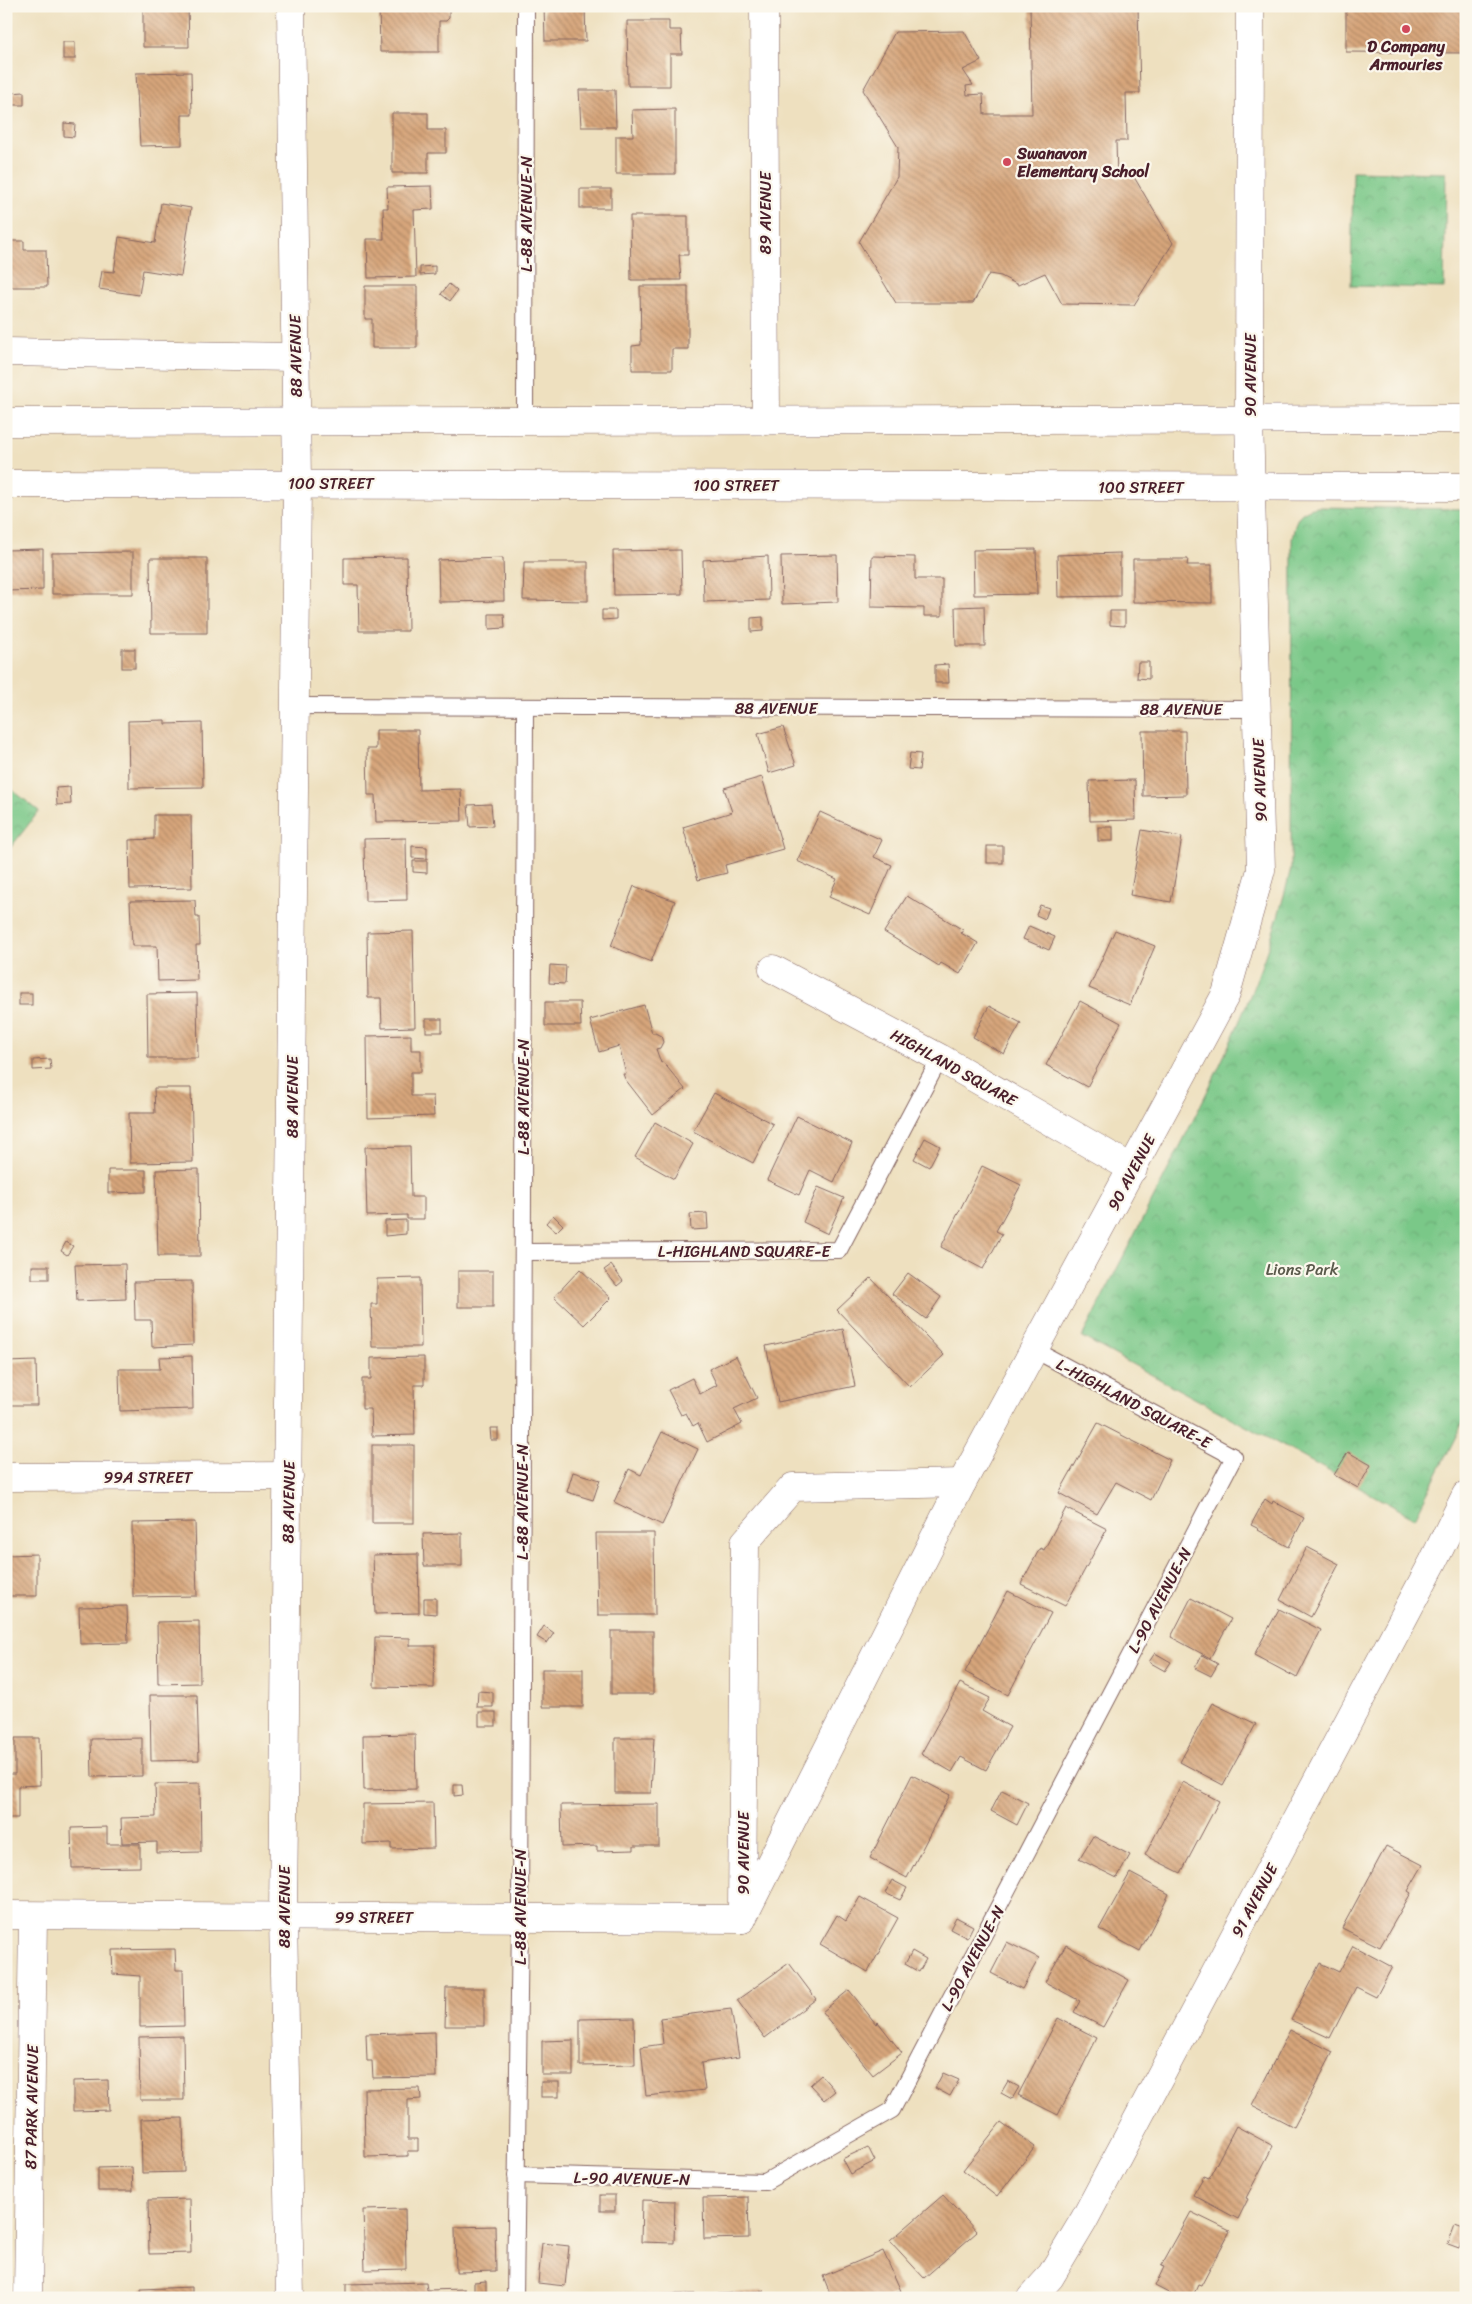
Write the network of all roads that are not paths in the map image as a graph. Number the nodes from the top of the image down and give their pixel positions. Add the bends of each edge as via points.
1 (291, 6) edge
2 (526, 6) edge
3 (764, 6) edge
4 (1250, 6) edge
5 (6, 352) edge
6 (294, 357) junction
7 (1250, 419) junction
8 (1466, 419) edge
9 (766, 420) junction
10 (525, 421) junction
11 (6, 422) edge
12 (296, 422) junction
13 (298, 483) junction
14 (6, 484) edge
15 (1466, 487) edge
16 (1252, 488) junction
17 (295, 706) junction
18 (525, 707) junction
19 (1257, 709) junction
20 (773, 969) dead end
21 (940, 1058) junction
22 (1133, 1169) junction
23 (523, 1252) junction
24 (1034, 1350) junction
25 (1234, 1457) joint
26 (289, 1476) junction
27 (6, 1477) edge
28 (962, 1483) junction
29 (1466, 1495) edge
30 (6, 1915) edge
31 (34, 1916) junction
32 (284, 1917) junction
33 (520, 1918) junction
34 (742, 1919) junction
35 (516, 2175) junction
36 (28, 2298) edge
37 (290, 2298) edge
38 (515, 2298) edge
39 (1031, 2298) edge

1 - 6 street, 88 AVENUE
2 - 10 lane, L-88 AVENUE-N
3 - 9 street, 89 AVENUE
4 - 7 street, 90 AVENUE
5 - 6 street
6 - 12 street, 88 AVENUE
7 - 8 street
7 - 9 street
7 - 16 street, 90 AVENUE
9 - 10 street
10 - 12 street
11 - 12 street
12 - 13 street, 88 AVENUE
13 - 14 street, 100 STREET
13 - 16 street, 100 STREET
13 - 17 street, 88 AVENUE
15 - 16 street, 100 STREET
16 - 19 street, 90 AVENUE
17 - 18 lane, 88 AVENUE
17 - 26 street, 88 AVENUE
18 - 19 lane, 88 AVENUE
18 - 23 lane, L-88 AVENUE-N
19 - 22 street, 90 AVENUE via 1261,870 1226,994
20 - 21 street, HIGHLAND SQUARE
21 - 22 street, HIGHLAND SQUARE
21 - 23 lane, L-HIGHLAND SQUARE-E via 840,1250
22 - 24 street, 90 AVENUE
23 - 33 lane, L-88 AVENUE-N
24 - 25 lane, L-HIGHLAND SQUARE-E
24 - 28 street, 90 AVENUE
25 - 35 lane, L-90 AVENUE-N via 892,2110 765,2182
26 - 27 street, 99A STREET
26 - 32 street, 88 AVENUE
28 - 34 street, 90 AVENUE
28 - 34 street, 90 AVENUE via 793,1487 745,1542
29 - 39 street, 91 AVENUE via 1084,2220 1050,2277
30 - 31 street, 99 STREET
31 - 32 street, 99 STREET
31 - 36 street, 87 PARK AVENUE
32 - 33 street, 99 STREET
32 - 37 street, 88 AVENUE
33 - 34 street, 99 STREET
33 - 35 lane, L-88 AVENUE-N
35 - 38 lane, L-88 AVENUE-N

